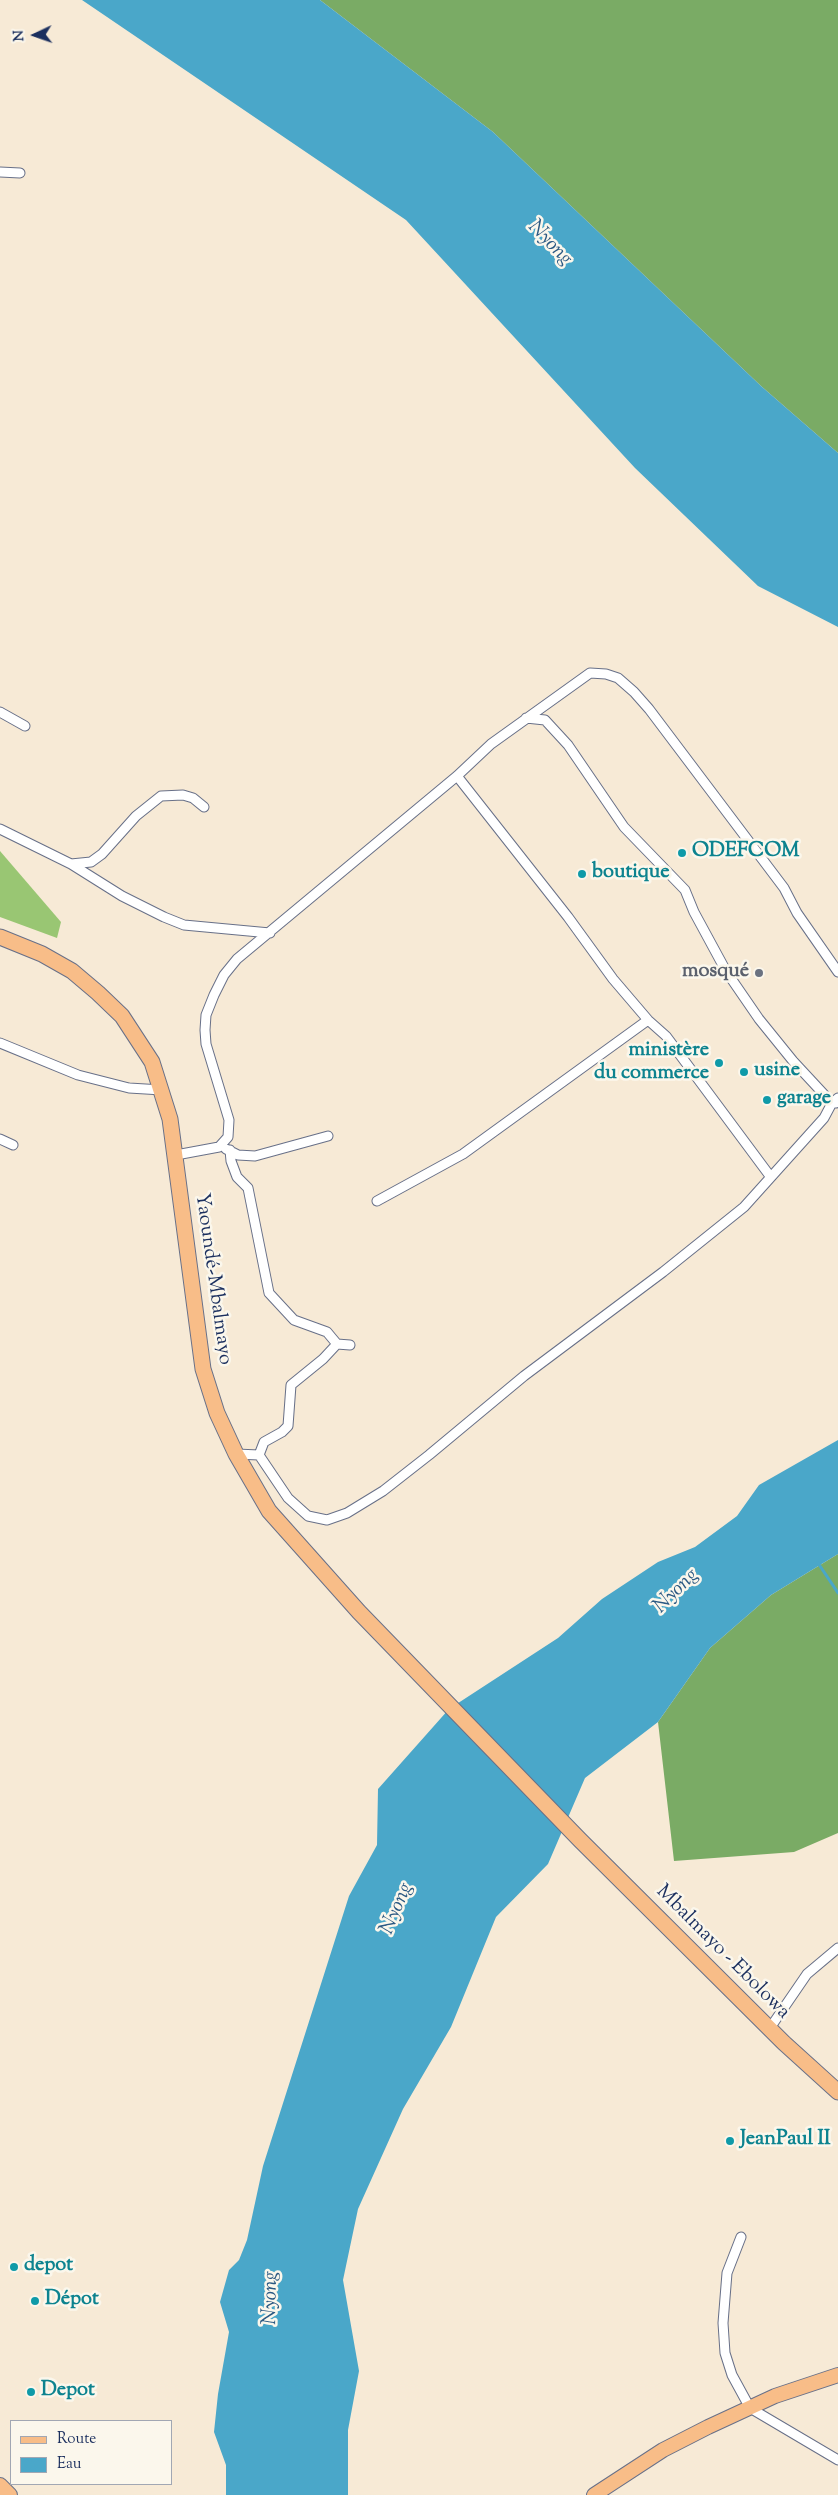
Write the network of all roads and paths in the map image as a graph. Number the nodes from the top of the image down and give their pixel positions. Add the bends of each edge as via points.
1 (0, 172) edge
2 (20, 173) dead end
3 (0, 712) edge
4 (526, 718) junction
5 (25, 726) dead end
6 (457, 776) junction
7 (204, 807) dead end
8 (0, 829) edge
9 (71, 864) junction
10 (270, 933) junction
11 (0, 937) edge
12 (838, 972) edge
13 (648, 1020) junction
14 (0, 1043) edge
15 (162, 1090) junction
16 (836, 1101) edge
17 (328, 1136) dead end
18 (0, 1139) edge
19 (13, 1145) dead end
20 (218, 1147) junction
21 (230, 1150) junction
22 (176, 1156) junction
23 (770, 1176) junction
24 (378, 1201) dead end
25 (336, 1344) junction
26 (350, 1345) dead end
27 (236, 1454) junction
28 (259, 1456) junction
29 (432, 1688) joint
30 (838, 1948) edge
31 (770, 2028) junction
32 (838, 2092) edge
33 (741, 2236) dead end
34 (838, 2375) edge
35 (750, 2408) junction
36 (838, 2460) edge
37 (0, 2485) edge
38 (10, 2495) edge
39 (594, 2495) edge

1 - 2 street
3 - 5 street
4 - 6 street via 491,744
4 - 12 street via 590,673 606,674 626,684 649,709 784,888 797,913
4 - 16 street via 545,720 568,745 624,827 685,890 726,972 759,1019 793,1061
6 - 10 street
6 - 13 street
7 - 9 street via 193,798 182,795 161,796 136,816 92,862
8 - 9 street
9 - 10 street via 122,896 184,925
10 - 20 street via 237,959 224,975 206,1015 206,1044 229,1120 228,1137
11 - 15 highway, Yaoundé-Mbalmayo via 42,954 72,971 98,992 139,1039
13 - 23 street via 666,1036
13 - 24 street via 463,1154
14 - 15 street via 87,1078 128,1088
15 - 22 highway, Yaoundé-Mbalmayo
16 - 23 street
17 - 21 street via 255,1156 238,1155
18 - 19 street
20 - 21 street
20 - 22 street
21 - 25 street via 237,1177 248,1188 269,1293 294,1320 328,1332
22 - 27 highway, Yaoundé-Mbalmayo via 203,1369 217,1413
23 - 28 street via 744,1207 663,1272 524,1376 406,1473 347,1513 322,1520 301,1512
25 - 26 street
25 - 28 street via 291,1385 288,1426 264,1442
27 - 28 street
27 - 29 highway, Yaoundé-Mbalmayo via 269,1511
29 - 31 highway, Mbalmayo - Ebolowa
30 - 31 street via 807,1974
31 - 32 highway, Mbalmayo - Ebolowa
33 - 35 street via 727,2273 723,2323 725,2353
34 - 35 main road
35 - 36 street
35 - 39 main road via 663,2450
37 - 38 main road

